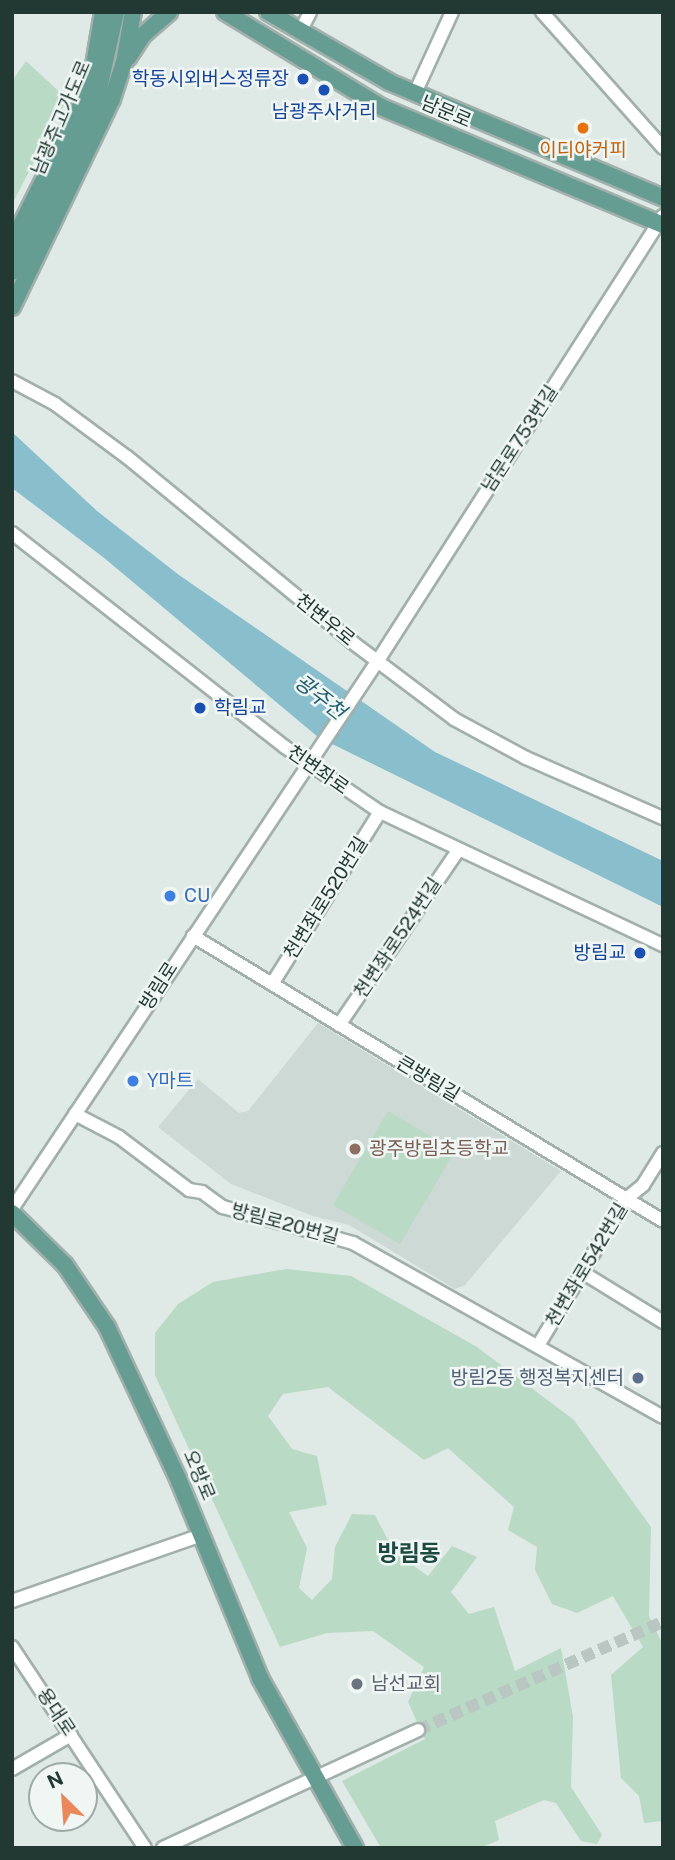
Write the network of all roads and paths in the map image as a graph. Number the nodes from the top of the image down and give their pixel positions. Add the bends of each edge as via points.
1 (96, 12) edge
2 (103, 12) edge
3 (116, 12) edge
4 (133, 12) edge
5 (169, 12) edge
6 (225, 12) edge
7 (268, 12) edge
8 (310, 12) edge
9 (452, 12) edge
10 (542, 12) edge
11 (300, 32) junction
12 (124, 63) junction
13 (415, 93) junction
14 (663, 148) edge
15 (663, 198) edge
16 (662, 222) edge
17 (12, 225) edge
18 (12, 243) edge
19 (12, 272) edge
20 (12, 307) edge
21 (12, 381) edge
22 (12, 533) edge
23 (377, 662) junction
24 (306, 764) junction
25 (380, 812) junction
26 (663, 818) edge
27 (457, 852) junction
28 (192, 936) junction
29 (663, 945) edge
30 (272, 984) junction
31 (339, 1025) junction
32 (75, 1114) junction
33 (663, 1153) edge
34 (626, 1199) junction
35 (12, 1211) edge
36 (663, 1221) edge
37 (582, 1272) junction
38 (663, 1322) edge
39 (539, 1344) junction
40 (663, 1418) edge
41 (201, 1535) junction
42 (12, 1601) edge
43 (12, 1647) edge
44 (418, 1730) tunnel mouth
45 (71, 1735) junction
46 (12, 1769) edge
47 (313, 1775) junction
48 (145, 1848) edge
49 (163, 1848) edge
50 (355, 1848) edge

1 - 17 main road via 81,87
2 - 18 main road, 남광주고가도로 via 83,100
3 - 19 main road, 남광주고가도로 via 98,93
4 - 12 main road
5 - 12 main road via 143,35
6 - 16 main road, 남문로 via 381,107
7 - 11 main road, 남문로
8 - 11 street
9 - 13 street, 남문로
10 - 14 street
11 - 13 main road, 남문로
12 - 20 main road via 96,136
13 - 15 main road, 남문로
16 - 23 street, 남문로753번길
21 - 23 street, 천변우로 via 55,404 127,457
22 - 24 street, 천변좌로
23 - 24 street, 남문로753번길
23 - 26 street, 천변우로 via 484,736
24 - 25 street, 천변좌로
24 - 28 street, 방림로
25 - 27 street, 천변좌로
25 - 30 street, 천변좌로520번길
27 - 29 street, 천변좌로
27 - 31 street, 천변좌로524번길
28 - 30 street, 큰방림길
28 - 32 street, 방림로
30 - 31 street, 큰방림길
31 - 34 street, 큰방림길
32 - 35 street, 방림로
32 - 39 street, 방림로20번길 via 119,1138 189,1190 202,1192 223,1207 353,1243
33 - 34 street, 천변좌로542번길 via 643,1185
34 - 36 street, 큰방림길
34 - 37 street, 천변좌로542번길
35 - 41 main road, 오방로 via 65,1265 107,1327
37 - 38 street
37 - 39 street, 천변좌로542번길
39 - 40 street, 방림로20번길
41 - 42 street
41 - 47 main road, 오방로 via 260,1678
43 - 45 street, 용대로
44 - 47 street
45 - 46 street
45 - 48 street, 용대로
47 - 49 street
47 - 50 main road, 오방로

